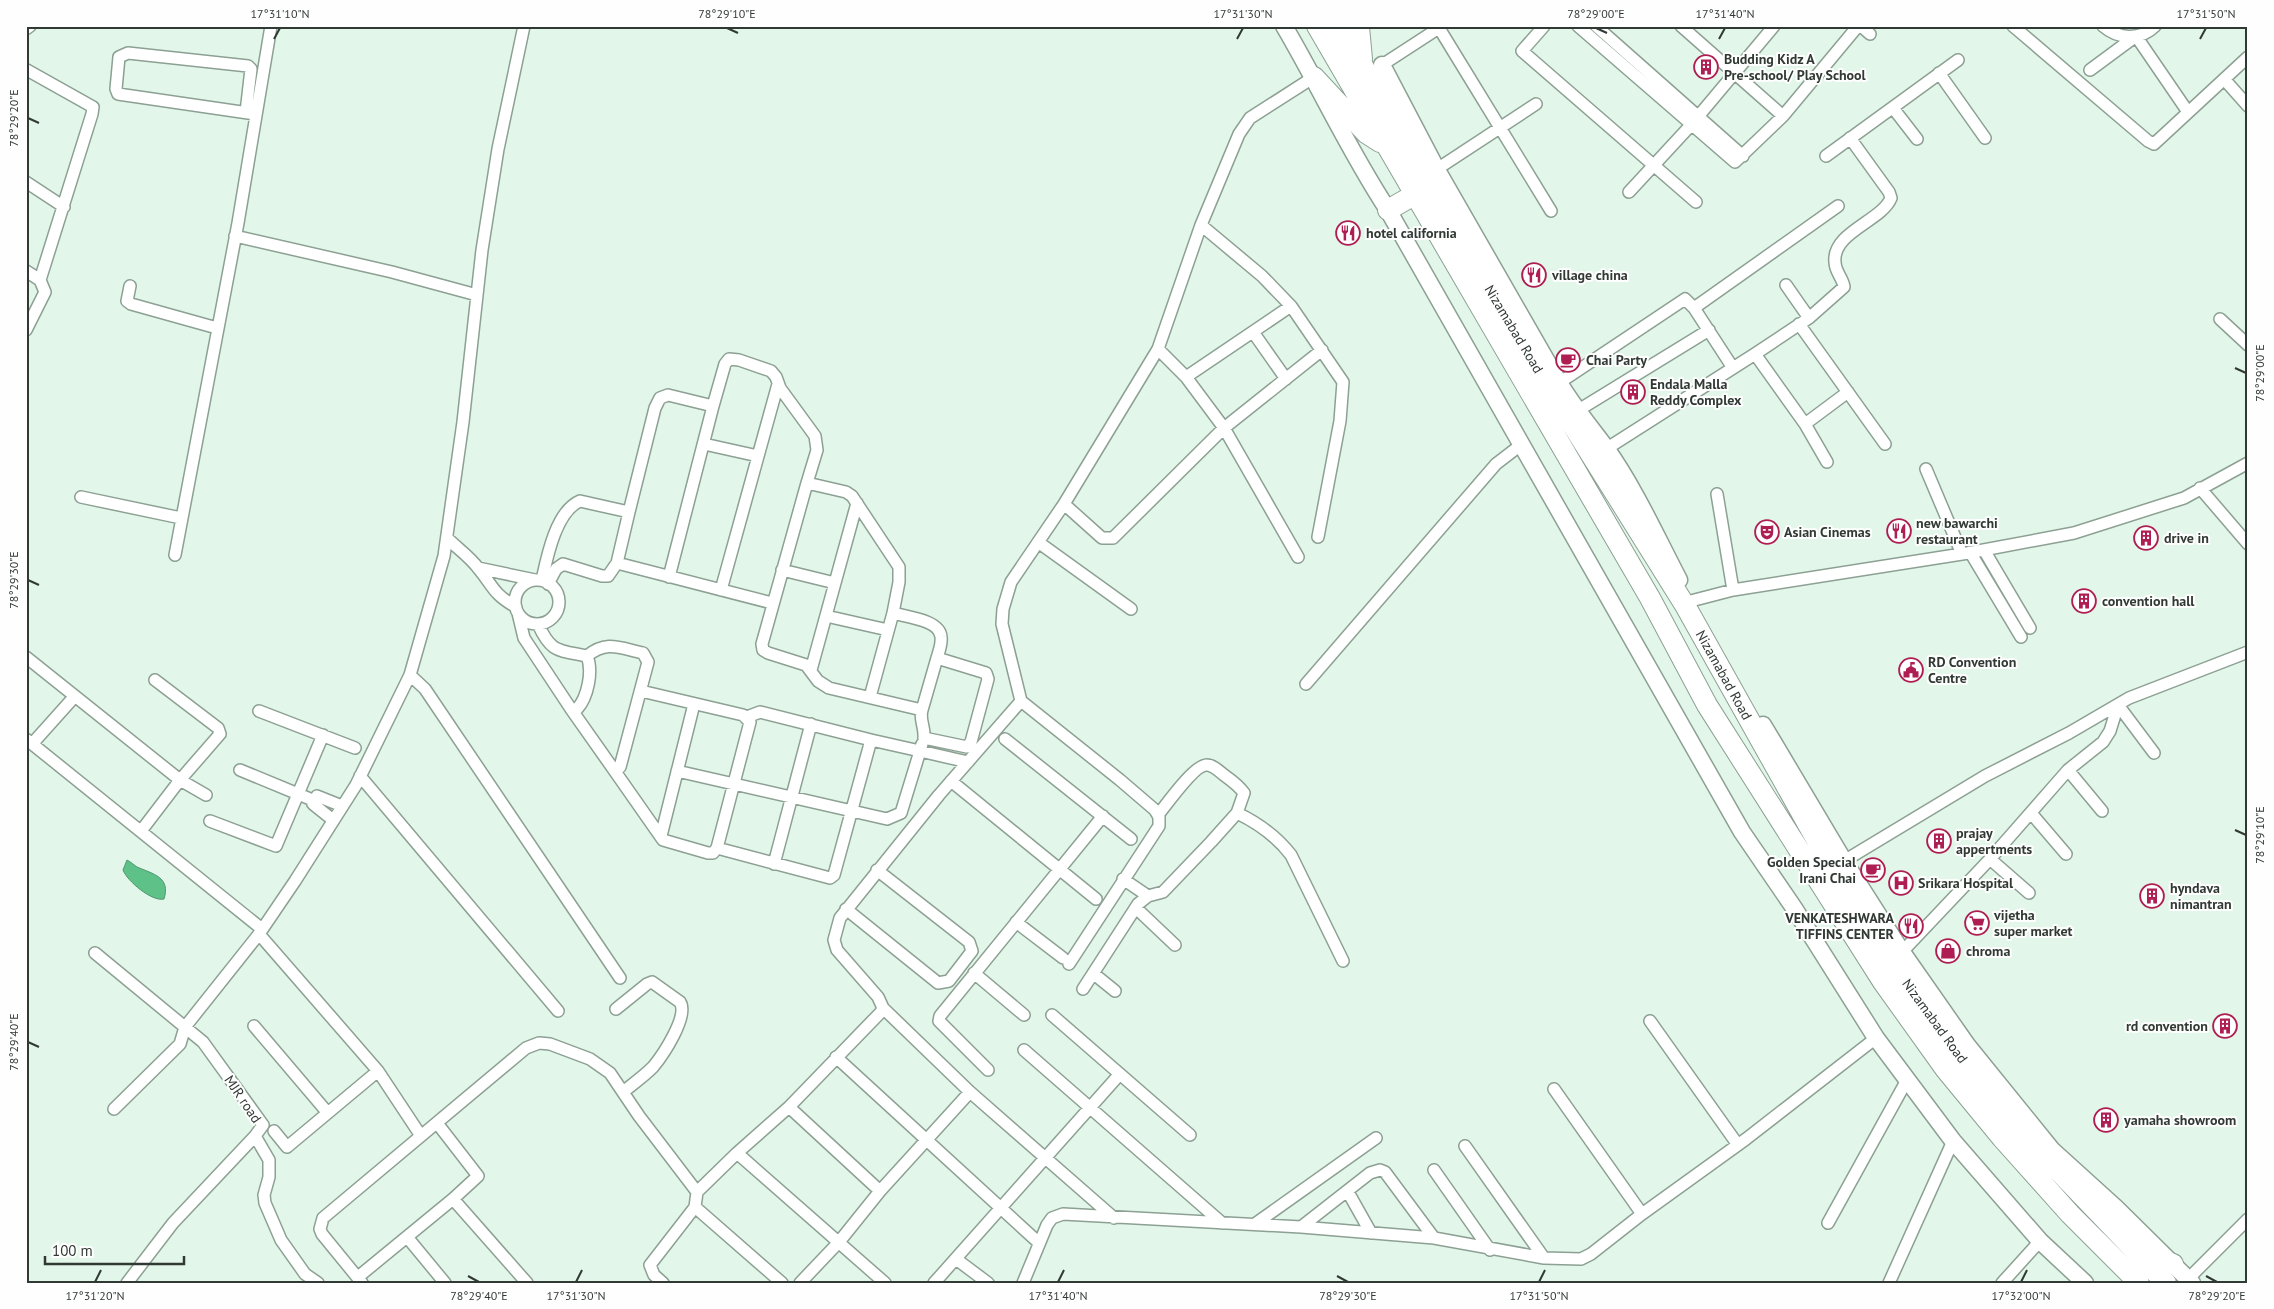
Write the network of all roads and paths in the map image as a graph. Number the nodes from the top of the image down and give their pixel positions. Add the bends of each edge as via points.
1 (30, 26) edge
2 (271, 26) edge
3 (524, 26) edge
4 (1284, 26) edge
5 (1317, 26) edge
6 (1339, 26) edge
7 (1544, 26) edge
8 (1578, 26) edge
9 (1596, 26) edge
10 (1681, 26) edge
11 (1859, 26) edge
12 (2014, 26) edge
13 (2103, 26) edge
14 (2155, 26) edge
15 (1359, 27) edge
16 (1441, 27) edge
17 (1773, 27) edge
18 (26, 29) edge
19 (1870, 34) dead end
20 (2136, 36) junction
21 (2248, 57) edge
22 (1958, 60) dead end
23 (1628, 63) junction
24 (1372, 66) junction
25 (26, 70) edge
26 (2090, 70) dead end
27 (1734, 73) junction
28 (1939, 74) junction
29 (1314, 77) junction
30 (2224, 80) junction
31 (1536, 104) dead end
32 (2248, 106) edge
33 (1893, 108) junction
34 (2188, 112) junction
35 (251, 113) junction
36 (1783, 116) junction
37 (1694, 121) junction
38 (1500, 129) junction
39 (1850, 138) junction
40 (1985, 138) dead end
41 (1917, 139) dead end
42 (1386, 145) junction
43 (1826, 156) dead end
44 (1654, 166) junction
45 (1430, 173) junction
46 (26, 182) edge
47 (1629, 192) dead end
48 (1414, 196) junction
49 (1696, 202) dead end
50 (1838, 206) dead end
51 (64, 207) junction
52 (1388, 210) junction
53 (1551, 211) dead end
54 (1201, 225) junction
55 (235, 236) junction
56 (26, 271) edge
57 (40, 280) junction
58 (1786, 285) dead end
59 (130, 286) dead end
60 (477, 295) junction
61 (1291, 306) junction
62 (1694, 308) junction
63 (2220, 319) dead end
64 (1804, 321) junction
65 (216, 328) junction
66 (26, 330) edge
67 (1708, 330) junction
68 (1253, 332) junction
69 (2248, 345) edge
70 (1158, 349) junction
71 (1322, 350) junction
72 (1755, 354) junction
73 (1733, 368) junction
74 (1186, 377) junction
75 (1286, 379) junction
76 (1559, 383) junction
77 (778, 384) junction
78 (1848, 392) junction
79 (713, 406) junction
80 (1577, 411) junction
81 (1805, 424) junction
82 (1224, 428) junction
83 (704, 444) junction
84 (1522, 444) junction
85 (1885, 444) dead end
86 (1606, 449) junction
87 (758, 456) junction
88 (1827, 462) dead end
89 (2248, 462) edge
90 (1926, 469) dead end
91 (807, 483) junction
92 (2200, 488) junction
93 (1717, 494) dead end
94 (81, 497) dead end
95 (857, 503) junction
96 (1064, 504) junction
97 (629, 512) junction
98 (181, 518) junction
99 (1318, 537) dead end
100 (447, 538) junction
101 (1038, 542) junction
102 (2248, 544) edge
103 (1984, 550) junction
104 (1966, 553) junction
105 (174, 556) dead end
106 (1298, 557) dead end
107 (618, 563) junction
108 (478, 568) junction
109 (782, 570) junction
110 (669, 577) junction
111 (542, 581) junction
112 (835, 583) junction
113 (722, 590) junction
114 (1733, 590) junction
115 (772, 603) junction
116 (1686, 603) junction
117 (1131, 609) dead end
118 (517, 610) junction
119 (893, 613) junction
120 (826, 616) junction
121 (538, 624) junction
122 (2030, 628) dead end
123 (888, 630) junction
124 (2021, 637) dead end
125 (2248, 652) edge
126 (587, 656) junction
127 (26, 657) edge
128 (937, 658) junction
129 (811, 670) junction
130 (410, 675) junction
131 (154, 680) dead end
132 (1306, 684) dead end
133 (641, 691) junction
134 (75, 696) junction
135 (870, 697) junction
136 (1021, 701) junction
137 (694, 704) junction
138 (2118, 705) junction
139 (571, 710) junction
140 (922, 710) junction
141 (259, 711) dead end
142 (747, 717) junction
143 (810, 724) junction
144 (323, 735) junction
145 (924, 738) junction
146 (1005, 739) dead end
147 (871, 740) junction
148 (29, 742) edge
149 (355, 748) dead end
150 (920, 750) junction
151 (2154, 753) dead end
152 (968, 762) junction
153 (240, 770) dead end
154 (614, 770) junction
155 (2068, 770) junction
156 (677, 771) junction
157 (360, 776) junction
158 (180, 780) junction
159 (951, 781) junction
160 (734, 783) junction
161 (298, 793) junction
162 (206, 795) dead end
163 (792, 796) junction
164 (315, 801) junction
165 (342, 806) junction
166 (852, 811) junction
167 (2102, 811) dead end
168 (1237, 813) junction
169 (2031, 813) junction
170 (1158, 815) junction
171 (1103, 816) junction
172 (210, 820) dead end
173 (333, 820) junction
174 (141, 831) junction
175 (661, 836) junction
176 (1131, 839) dead end
177 (717, 848) junction
178 (2066, 854) dead end
179 (1990, 859) junction
180 (1844, 860) junction
181 (774, 864) junction
182 (1060, 869) junction
183 (877, 870) junction
184 (1122, 879) junction
185 (2028, 894) dead end
186 (1148, 896) junction
187 (1096, 899) dead end
188 (1136, 908) junction
189 (846, 909) junction
190 (1016, 922) junction
191 (260, 931) junction
192 (1175, 945) dead end
193 (1902, 952) junction
194 (95, 953) dead end
195 (1343, 961) dead end
196 (974, 974) junction
197 (1094, 974) junction
198 (620, 978) dead end
199 (1083, 989) dead end
200 (1115, 991) dead end
201 (883, 1008) junction
202 (616, 1009) dead end
203 (558, 1010) dead end
204 (1024, 1015) dead end
205 (1052, 1015) dead end
206 (1650, 1021) dead end
207 (1923, 1021) junction
208 (254, 1026) dead end
209 (185, 1027) junction
210 (1876, 1038) junction
211 (1962, 1049) junction
212 (1024, 1050) dead end
213 (836, 1057) junction
214 (988, 1070) dead end
215 (378, 1071) junction
216 (1120, 1075) junction
217 (1907, 1080) junction
218 (1554, 1089) dead end
219 (623, 1092) junction
220 (970, 1092) junction
221 (789, 1107) junction
222 (1090, 1107) junction
223 (114, 1109) dead end
224 (327, 1112) junction
225 (437, 1123) junction
226 (274, 1131) dead end
227 (1190, 1135) dead end
228 (255, 1136) junction
229 (422, 1136) junction
230 (1376, 1138) dead end
231 (928, 1141) junction
232 (1953, 1141) junction
233 (1738, 1145) junction
234 (1465, 1146) dead end
235 (737, 1153) junction
236 (1046, 1158) junction
237 (1434, 1170) dead end
238 (880, 1191) junction
239 (697, 1192) junction
240 (1348, 1192) junction
241 (453, 1199) junction
242 (695, 1207) junction
243 (1000, 1207) junction
244 (1642, 1214) junction
245 (1114, 1218) junction
246 (2248, 1219) edge
247 (1222, 1223) junction
248 (1256, 1224) junction
249 (1828, 1224) dead end
250 (1301, 1227) junction
251 (1371, 1233) junction
252 (407, 1237) junction
253 (1434, 1238) junction
254 (2040, 1241) junction
255 (839, 1242) junction
256 (1039, 1243) junction
257 (1490, 1250) junction
258 (1544, 1258) junction
259 (956, 1259) junction
260 (2169, 1274) edge
261 (360, 1280) edge
262 (2190, 1281) edge
263 (127, 1283) edge
264 (318, 1283) edge
265 (445, 1283) edge
266 (527, 1283) edge
267 (663, 1283) edge
268 (782, 1283) edge
269 (800, 1283) edge
270 (885, 1283) edge
271 (934, 1283) edge
272 (988, 1283) edge
273 (1024, 1283) edge
274 (1889, 1283) edge
275 (2002, 1283) edge
276 (2084, 1283) edge
277 (2139, 1283) edge

1 - 18 street
2 - 35 street
3 - 60 street via 498,149
4 - 29 main road
5 - 42 highway, Nizamabad Road
6 - 24 highway, Nizamabad Road
7 - 44 street via 1522,51
8 - 23 street
9 - 23 street
10 - 27 street
11 - 19 street
11 - 36 street
12 - 34 street via 2154,144
13 - 20 street via 2121,36
14 - 20 street via 2144,35
15 - 24 highway
16 - 24 street
16 - 38 street
17 - 27 street
20 - 26 street
20 - 34 street
21 - 30 street
22 - 28 street
23 - 37 street
24 - 45 highway, Nizamabad Road
25 - 51 street via 93,107
27 - 36 street
27 - 37 street
28 - 33 street
28 - 40 street
29 - 42 highway via 1366,133
29 - 52 main road via 1366,177
29 - 54 street via 1250,118 1239,134
30 - 32 street
30 - 34 street
31 - 38 street
33 - 39 street
33 - 41 street
35 - 35 street via 118,94 119,57 128,53 248,66 251,69
35 - 55 street
36 - 37 street via 1743,156
37 - 44 street
38 - 45 street
38 - 53 street
39 - 43 street
39 - 64 street via 1891,198 1888,205 1840,245 1835,263 1844,287
42 - 48 highway, Nizamabad Road
44 - 47 street
44 - 49 street
45 - 76 main road, Nizamabad Road
45 - 116 highway, Nizamabad Road via 1507,320
46 - 51 street
48 - 52 highway
48 - 207 highway, Nizamabad Road via 1650,598 1707,704 1883,982
50 - 62 street
51 - 57 street
52 - 84 main road
54 - 61 street via 1262,276
54 - 70 street
55 - 60 street
55 - 65 street
56 - 57 street
57 - 66 street via 46,292
58 - 64 street
59 - 65 street via 122,304
60 - 100 street
61 - 68 street
61 - 71 street
62 - 67 street
62 - 76 street via 1687,300 1681,300
63 - 69 street
64 - 72 street
64 - 78 street
65 - 98 street
67 - 73 street
67 - 80 street
68 - 74 street
68 - 75 street
70 - 74 street
70 - 96 street
71 - 75 street
71 - 99 street via 1342,382 1340,421
72 - 73 street
72 - 81 street
73 - 86 street
74 - 82 street
75 - 82 street
76 - 80 main road, Nizamabad Road
77 - 79 street via 771,371 729,359
77 - 87 street
77 - 91 street via 815,436 817,450
78 - 81 street
78 - 85 street
79 - 83 street
79 - 97 street via 668,395 660,398
80 - 86 main road, Nizamabad Road
81 - 88 street
82 - 96 street via 1114,538 1102,538
82 - 106 street
83 - 87 street
83 - 110 street
84 - 132 street via 1496,464
84 - 210 main road via 1742,832
86 - 116 main road, Nizamabad Road via 1638,501
87 - 113 street
89 - 92 street
90 - 104 street
91 - 95 street via 846,492
91 - 109 street
92 - 102 street
92 - 103 street via 2184,498 2074,533
93 - 114 street
94 - 98 street
95 - 112 street
95 - 119 street via 899,567 900,582
96 - 101 street
97 - 107 street
97 - 111 street via 580,501 574,504 567,510 553,538
98 - 105 street
100 - 108 street
100 - 130 street
101 - 117 street
101 - 136 street via 1011,582 1003,609 1002,624
103 - 104 street
103 - 122 street
104 - 114 street
104 - 124 street
107 - 110 street
107 - 111 street via 608,576 563,564
108 - 111 street
108 - 118 street via 493,591
109 - 112 street
109 - 115 street
110 - 113 street
111 - 118 street via 522,587 517,593
111 - 121 street via 558,594 558,609 550,621
112 - 120 street
113 - 115 street
114 - 116 street
115 - 129 street via 763,650 806,665
116 - 180 main road, Nizamabad Road
116 - 207 highway, Nizamabad Road via 1840,880
118 - 121 street via 529,623
118 - 139 street via 524,638
119 - 123 street
119 - 128 street via 934,625 940,630 942,639
120 - 123 street
120 - 129 street
121 - 126 street via 555,649
123 - 135 street
125 - 138 street
126 - 133 street via 607,645 643,653 648,662
126 - 139 street via 590,678 580,707
127 - 134 street
128 - 140 street
128 - 145 street via 981,670 988,679 967,747
129 - 135 street via 818,681 829,688
130 - 157 street
130 - 198 street via 425,689
131 - 158 street via 220,730
133 - 137 street
133 - 154 street via 622,764
134 - 148 street
134 - 158 street
135 - 140 street
136 - 152 street
136 - 170 street via 1120,780
137 - 142 street
137 - 156 street
138 - 151 street
138 - 155 street via 2103,742
138 - 180 street via 1985,776
139 - 154 street
140 - 145 street
141 - 144 street
142 - 143 street via 760,712
142 - 160 street via 750,722
143 - 147 street
143 - 163 street
144 - 149 street
144 - 161 street
145 - 150 street
146 - 171 street
147 - 150 street
147 - 166 street
148 - 174 street
150 - 152 street
150 - 166 street via 901,813 888,819
152 - 159 street
153 - 161 street
154 - 175 street
155 - 167 street
155 - 169 street
156 - 160 street
156 - 175 street
157 - 165 street
157 - 203 street
158 - 162 street
158 - 174 street
159 - 182 street
159 - 183 street via 935,792
160 - 163 street
160 - 177 street
161 - 164 street
161 - 172 street via 276,846
163 - 166 street
163 - 181 street
164 - 165 street via 317,796
164 - 173 street via 313,804
165 - 173 street
166 - 181 street via 834,875 830,878
168 - 170 street via 1244,793 1212,766 1205,764 1188,778
168 - 186 street via 1163,892
168 - 195 street via 1284,845
169 - 178 street
169 - 179 street
170 - 184 street via 1159,826
171 - 176 street
171 - 182 street
173 - 191 street
174 - 191 street
175 - 177 street via 668,842 708,853
177 - 181 street
179 - 185 street
179 - 193 street
180 - 193 main road, Nizamabad Road
182 - 187 street
182 - 190 street
183 - 189 street
183 - 189 street via 969,942 972,951 949,981 938,983
184 - 186 street
184 - 190 street via 1066,961
186 - 188 street
188 - 192 street
188 - 197 street
189 - 201 street via 834,940 837,950 878,997
190 - 196 street
191 - 209 street
191 - 215 street
193 - 211 main road, Nizamabad Road
194 - 209 street, MJR road
196 - 204 street
196 - 214 street via 939,1019
197 - 199 street
197 - 200 street
201 - 213 street
201 - 220 street
202 - 219 street via 652,982 683,1006 662,1056
205 - 216 street
206 - 233 street
207 - 211 highway, Nizamabad Road
207 - 277 highway, Nizamabad Road via 1946,1070 2002,1138 2070,1214
208 - 224 street
209 - 223 street via 180,1044
209 - 228 street, MJR road via 203,1042 261,1121 262,1128
210 - 217 main road
210 - 233 street
211 - 260 main road, Nizamabad Road via 2052,1150 2116,1208
211 - 260 highway, Nizamabad Road via 1984,1089 2134,1251
212 - 222 street
213 - 221 street
213 - 231 street
215 - 224 street
215 - 229 street
216 - 222 street
216 - 227 street
217 - 232 main road
217 - 249 street
218 - 244 street
219 - 225 street via 610,1073 590,1059 539,1043 526,1048
219 - 239 street
220 - 231 street
220 - 236 street
221 - 235 street
221 - 238 street
222 - 236 street
222 - 247 street
224 - 226 street via 287,1148
225 - 229 street
225 - 241 street via 478,1176
228 - 263 street, MJR road via 173,1222
228 - 264 street via 269,1160 265,1203 281,1240 305,1274
229 - 261 street via 323,1218 322,1234
230 - 248 street
231 - 238 street
231 - 243 street
232 - 254 main road
232 - 274 street
233 - 244 street
234 - 258 street
235 - 239 street
235 - 255 street
236 - 243 street
236 - 245 street
237 - 257 street
238 - 255 street
239 - 242 street
240 - 250 street
240 - 251 street
240 - 253 street via 1370,1173 1385,1172
241 - 252 street
241 - 266 street
242 - 267 street via 650,1265
242 - 268 street
243 - 256 street
243 - 259 street
244 - 258 street via 1581,1259
245 - 247 street
245 - 256 street via 1056,1216 1046,1225
246 - 262 street
247 - 248 street
248 - 250 street
250 - 251 street
251 - 253 street
252 - 261 street
252 - 265 street
253 - 257 street
254 - 275 street
254 - 276 main road
255 - 269 street
255 - 270 street
256 - 273 street
257 - 258 street
259 - 271 street
259 - 272 street
260 - 262 main road, Nizamabad Road

